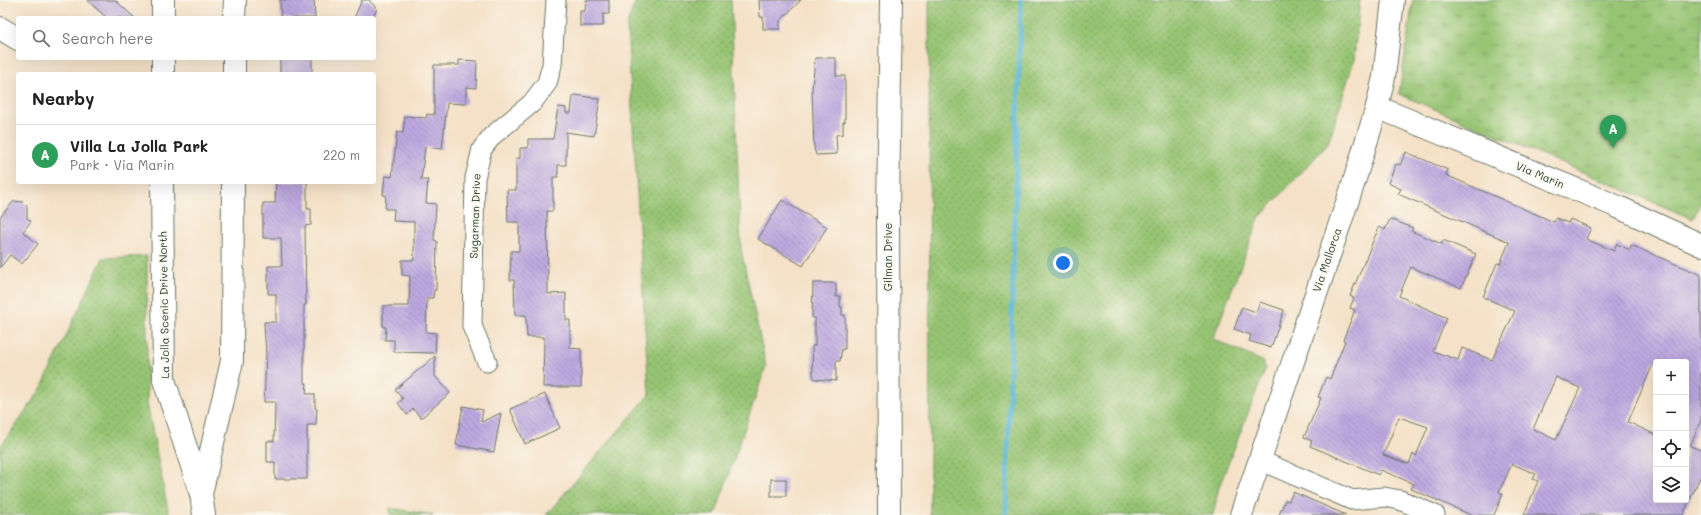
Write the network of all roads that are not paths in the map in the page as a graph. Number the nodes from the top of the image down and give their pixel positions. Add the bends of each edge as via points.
1 (163, 0) edge
2 (235, 0) edge
3 (556, 0) edge
4 (891, 0) edge
5 (1393, 0) edge
6 (163, 16) edge
7 (234, 16) edge
8 (0, 28) edge
9 (16, 38) edge
10 (163, 60) edge
11 (234, 60) edge
12 (163, 72) edge
13 (234, 72) edge
14 (1377, 107) junction
15 (162, 184) edge
16 (233, 184) edge
17 (1701, 245) edge
18 (486, 362) dead end
19 (1259, 460) junction
20 (201, 494) junction
21 (204, 515) edge
22 (889, 515) edge
23 (1241, 515) edge
24 (1435, 515) edge

1 - 6 main road
2 - 7 main road
3 - 18 street, Sugarman Drive via 552,65 547,83 532,103 492,136 482,149 475,178 472,326
4 - 22 main road, Gilman Drive via 888,212
5 - 14 main road, Via Mallorca via 1384,77
8 - 9 main road
10 - 12 main road
11 - 13 main road
14 - 17 main road, Via Marin via 1616,206
14 - 19 main road, Via Mallorca via 1351,192
15 - 20 main road, La Jolla Scenic Drive North via 164,380
16 - 20 main road, La Jolla Scenic Drive North via 232,362
19 - 23 main road, Via Mallorca
19 - 24 street via 1352,500 1384,497 1400,500
20 - 21 main road, La Jolla Scenic Drive North

